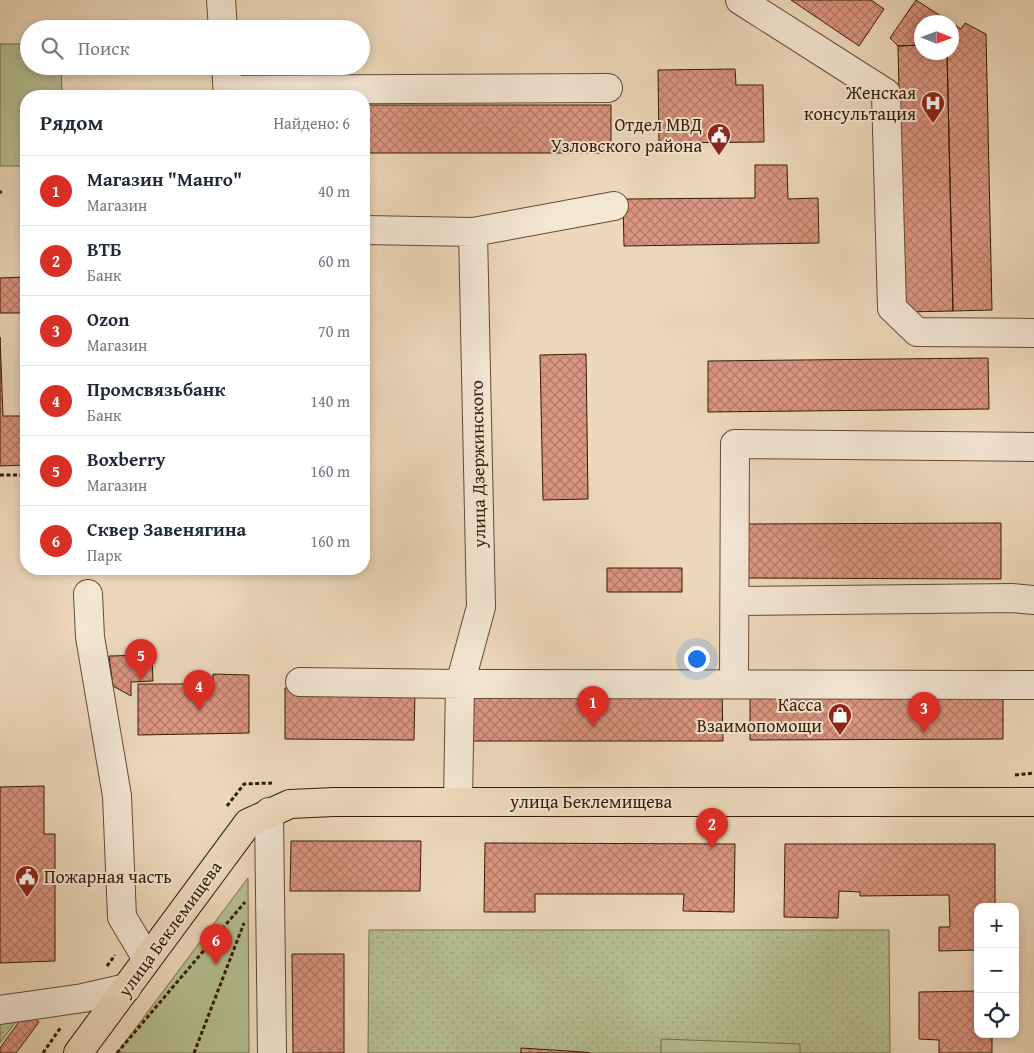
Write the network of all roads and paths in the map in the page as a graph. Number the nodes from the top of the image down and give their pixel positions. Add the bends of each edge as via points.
1 (221, 0) edge
2 (740, 0) edge
3 (222, 20) edge
4 (227, 84) edge
5 (608, 88) dead end
6 (614, 206) dead end
7 (370, 230) edge
8 (473, 232) junction
9 (1034, 333) edge
10 (1034, 447) edge
11 (0, 475) edge
12 (20, 475) edge
13 (88, 594) dead end
14 (1034, 600) edge
15 (735, 601) junction
16 (300, 682) dead end
17 (734, 683) junction
18 (460, 684) junction
19 (1034, 685) edge
20 (458, 802) junction
21 (1034, 802) edge
22 (269, 812) junction
23 (270, 886) junction
24 (246, 915) dead end
25 (147, 959) junction
26 (127, 988) junction
27 (0, 1010) edge
28 (78, 1053) edge
29 (117, 1053) edge
30 (194, 1053) edge
31 (272, 1053) edge

1 - 3 street
2 - 9 street via 886,92 892,308 917,332
4 - 5 street
6 - 8 street
7 - 8 street
8 - 18 street, улица Дзержинского via 481,607
10 - 15 street via 736,444
11 - 12 path
13 - 25 street via 90,636 118,796 122,917
14 - 15 street
15 - 17 street
16 - 18 street
17 - 18 street
17 - 19 street
18 - 20 street, улица Дзержинского
20 - 21 main road, улица Беклемищева
20 - 22 main road, улица Беклемищева via 290,804
22 - 23 street
22 - 25 main road, улица Беклемищева via 248,823
23 - 29 path via 257,888
23 - 31 street
24 - 30 path
25 - 26 main road, улица Беклемищева
26 - 27 street
26 - 28 main road, улица Беклемищева

